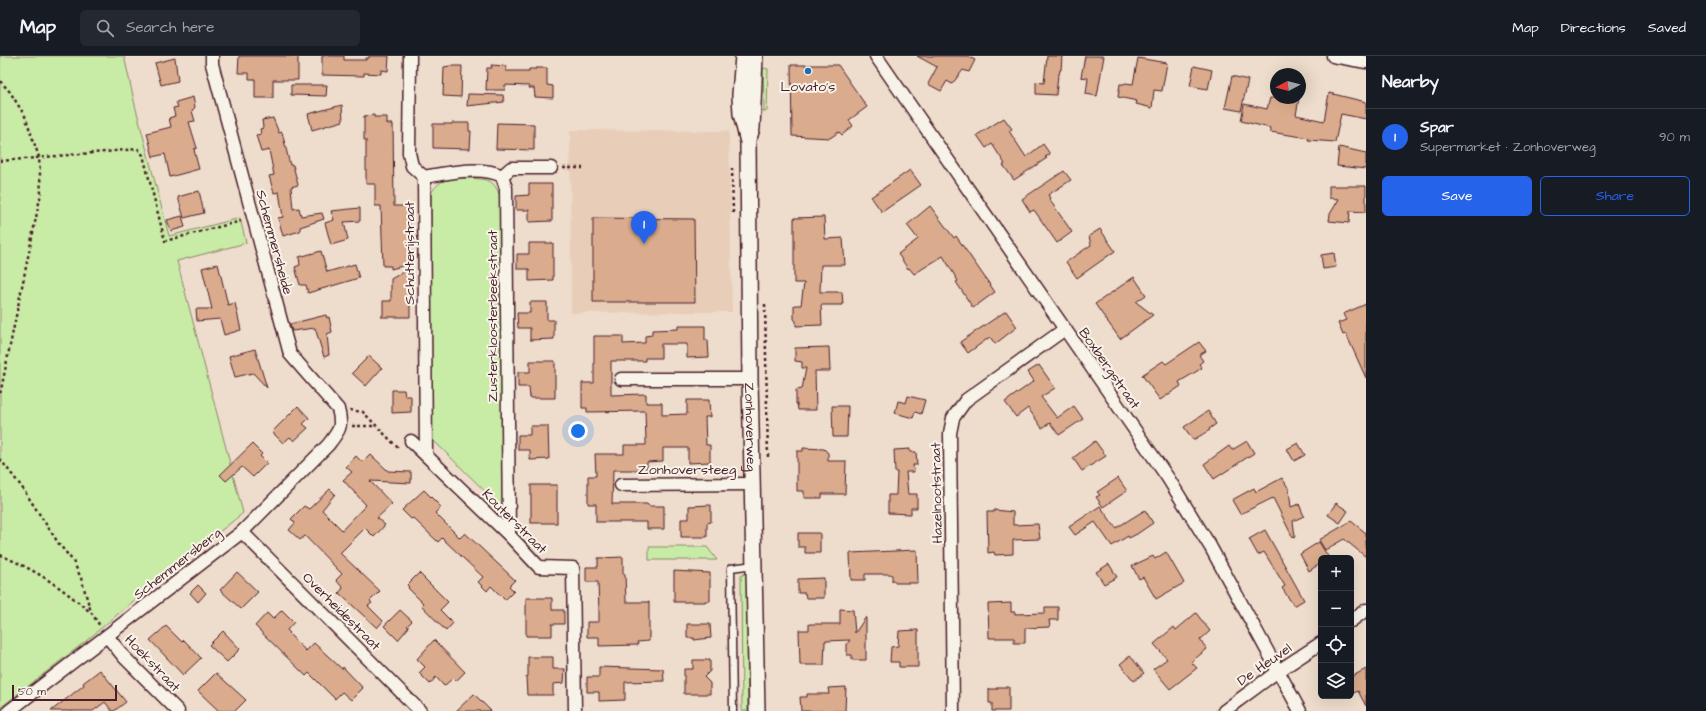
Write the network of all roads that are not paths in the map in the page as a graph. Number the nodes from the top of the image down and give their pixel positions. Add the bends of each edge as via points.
1 (212, 56) edge
2 (410, 56) edge
3 (743, 56) edge
4 (755, 56) edge
5 (876, 56) edge
6 (1333, 56) edge
7 (1366, 62) edge
8 (748, 142) junction
9 (550, 168) dead end
10 (502, 176) junction
11 (424, 177) junction
12 (1065, 329) junction
13 (621, 379) dead end
14 (750, 379) junction
15 (346, 418) joint
16 (411, 441) dead end
17 (426, 455) junction
18 (753, 484) junction
19 (621, 485) dead end
20 (242, 532) junction
21 (509, 535) junction
22 (754, 565) junction
23 (1366, 610) edge
24 (1354, 619) edge
25 (105, 634) junction
26 (1318, 645) edge
27 (1279, 671) junction
28 (9, 711) edge
29 (178, 711) edge
30 (420, 711) edge
31 (575, 711) edge
32 (734, 711) edge
33 (757, 711) edge
34 (953, 711) edge
35 (1224, 711) edge
36 (1300, 711) edge

1 - 15 street, Schemmersheide via 212,64 290,354
2 - 11 street via 409,153 412,166
3 - 8 street, Zonhoverweg via 741,114
4 - 8 street, Zonhoverweg via 752,128
5 - 12 street, Boxbergstraat
6 - 7 street
8 - 14 street, Zonhoverweg
9 - 10 street via 511,168
10 - 11 street via 494,172 457,171
10 - 21 street, Zusterkloosterbeekstraat via 506,188
11 - 17 street, Schutterijstraat
12 - 27 street, Boxbergstraat via 1168,478 1210,546
12 - 34 street, Hazelnootstraat via 966,400 953,418 950,433
13 - 14 street
14 - 18 street, Zonhoverweg
15 - 20 street, Schemmersberg via 328,445
16 - 17 street, Kouterstraat
17 - 21 street, Kouterstraat
18 - 19 street, Zonhoversteeg
18 - 22 street, Zonhoverweg
20 - 25 street, Schemmersberg
20 - 30 street, Overheidestraat
21 - 31 street, Kouterstraat via 539,567 573,568
22 - 32 lane via 731,568
22 - 33 street, Zonhoverweg
23 - 24 street
25 - 28 street, Schemmersberg
25 - 29 street, Hoekstraat via 124,657
26 - 27 street, De Heuvel
27 - 35 street, De Heuvel
27 - 36 street, Boxbergstraat

